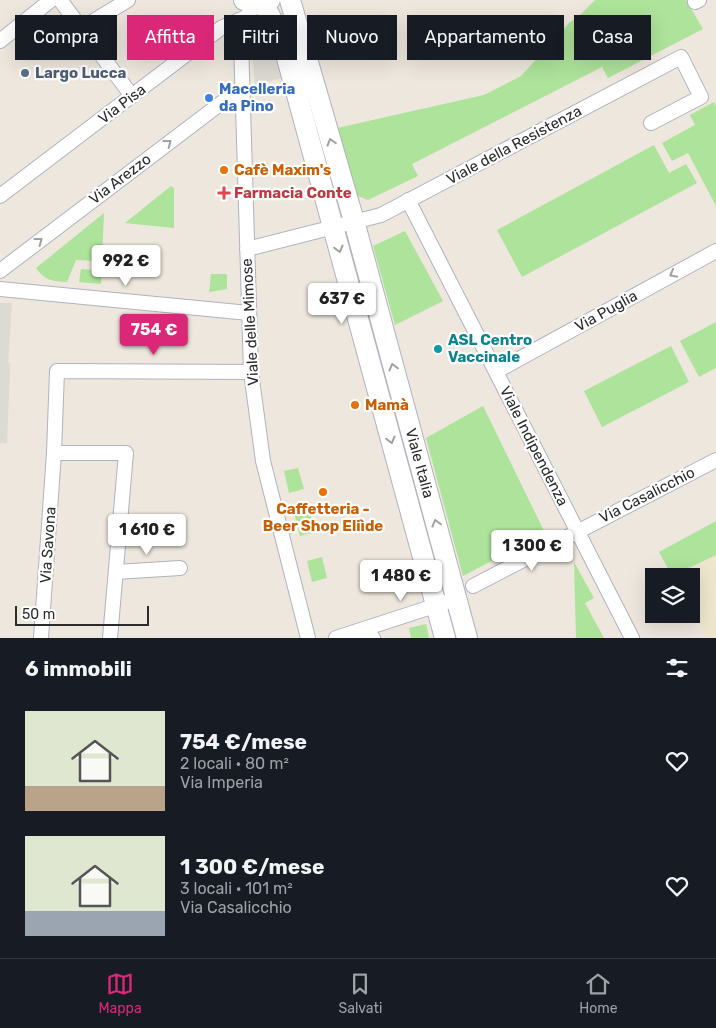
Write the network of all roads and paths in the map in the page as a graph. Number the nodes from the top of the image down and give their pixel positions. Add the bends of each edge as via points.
1 (51, 0) edge
2 (60, 0) edge
3 (128, 0) edge
4 (290, 0) edge
5 (256, 5) edge
6 (72, 15) edge
7 (103, 15) edge
8 (0, 40) edge
9 (106, 60) edge
10 (241, 88) junction
11 (132, 96) junction
12 (651, 123) dead end
13 (0, 196) edge
14 (408, 200) junction
15 (354, 221) junction
16 (333, 227) junction
17 (247, 249) junction
18 (716, 251) edge
19 (0, 271) edge
20 (0, 289) edge
21 (249, 313) junction
22 (496, 371) junction
23 (251, 372) junction
24 (54, 453) junction
25 (716, 460) edge
26 (578, 532) junction
27 (180, 568) dead end
28 (116, 572) junction
29 (473, 586) dead end
30 (456, 599) junction
31 (436, 606) junction
32 (354, 632) junction
33 (41, 638) edge
34 (110, 638) edge
35 (308, 638) edge
36 (336, 638) edge
37 (373, 638) edge
38 (445, 638) edge
39 (467, 638) edge
40 (632, 638) edge

1 - 8 street
2 - 6 street
3 - 7 street
15 -> 4 main road, Viale Italia
5 - 10 street, Viale delle Mimose via 240,40
5 - 11 street, Via Pisa
5 - 16 main road, Viale Italia via 279,32
9 - 11 street
10 - 17 street, Viale delle Mimose
19 -> 10 street, Via Arezzo
11 - 13 street, Via Pisa
12 - 14 street, Viale della Resistenza via 701,97 681,57
14 - 15 street, Viale della Resistenza via 380,214
14 - 22 street, Viale Indipendenza
15 - 16 street, Viale della Resistenza
30 -> 15 main road, Viale Italia
16 - 17 street, Viale della Resistenza
16 -> 31 main road, Viale Italia
17 - 21 street, Viale delle Mimose
18 -> 22 street, Via Puglia
20 - 21 street
21 - 23 street, Viale delle Mimose
22 - 26 street, Viale Indipendenza
23 - 24 street, Via Savona via 57,371
23 - 35 street, Viale delle Mimose via 263,461
24 - 28 street via 126,453
24 - 33 street, Via Savona
25 - 26 street, Via Casalicchio
26 - 29 street, Via Casalicchio
26 - 40 street, Viale Indipendenza
27 - 28 street
28 - 34 street
30 - 31 street
30 - 39 main road, Viale Italia
31 - 32 street
31 - 38 main road, Viale Italia
32 - 36 street
32 - 37 street

